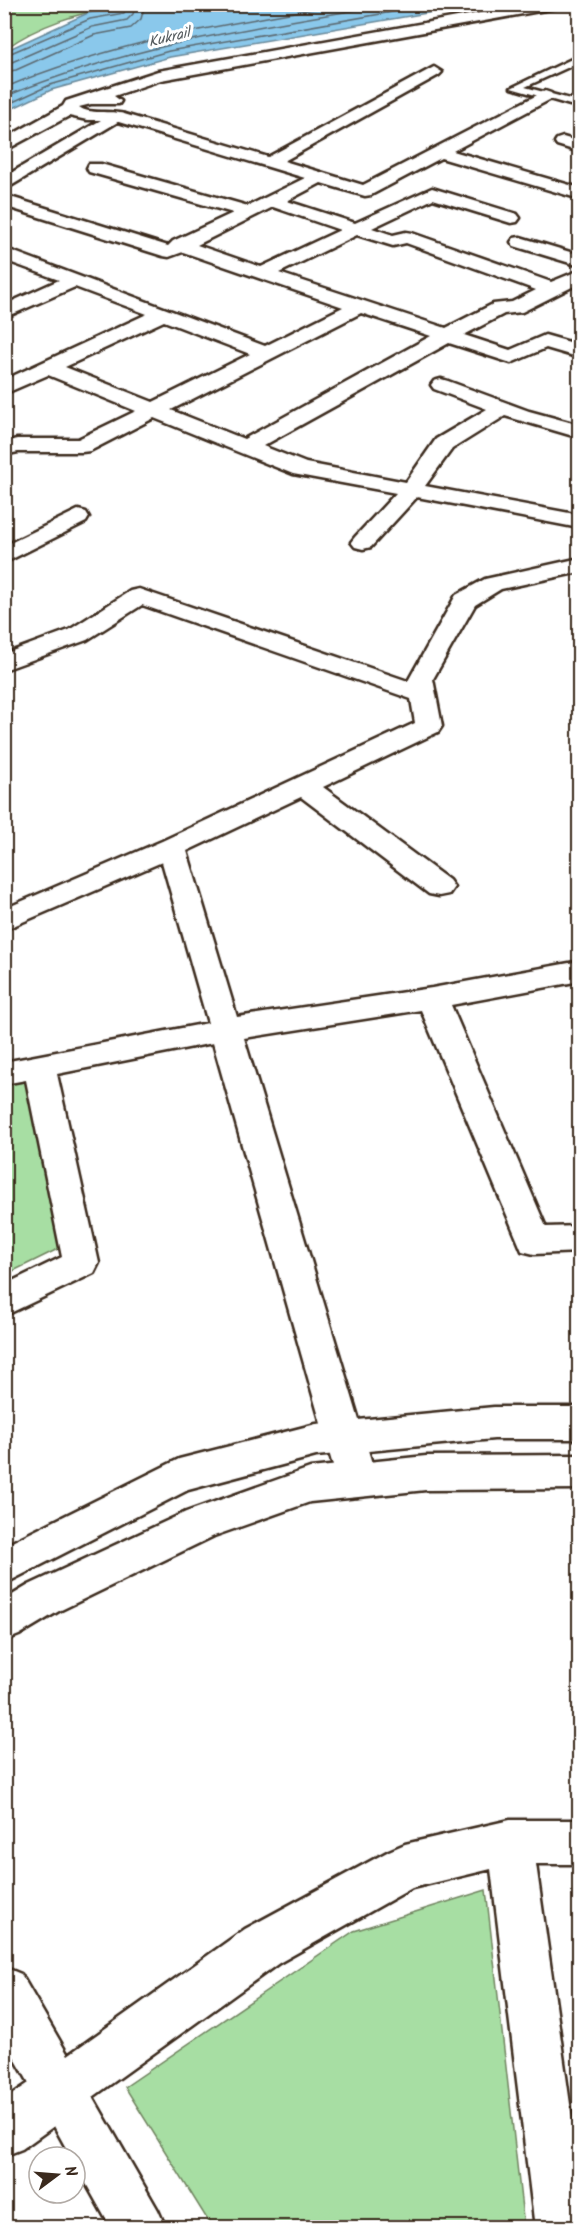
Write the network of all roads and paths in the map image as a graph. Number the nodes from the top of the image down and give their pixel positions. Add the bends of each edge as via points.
1 (562, 8) edge
2 (579, 58) edge
3 (434, 72) dead end
4 (545, 96) junction
5 (91, 99) junction
6 (579, 99) edge
7 (77, 112) junction
8 (115, 112) junction
9 (562, 142) dead end
10 (4, 146) edge
11 (579, 147) edge
12 (439, 152) junction
13 (4, 163) edge
14 (269, 163) junction
15 (95, 168) dead end
16 (522, 177) junction
17 (319, 178) junction
18 (4, 185) edge
19 (579, 194) edge
20 (4, 200) edge
21 (272, 201) junction
22 (471, 206) junction
23 (248, 212) junction
24 (511, 218) dead end
25 (356, 229) junction
26 (520, 242) dead end
27 (179, 246) junction
28 (4, 253) edge
29 (579, 261) edge
30 (263, 273) junction
31 (579, 275) edge
32 (75, 280) junction
33 (552, 289) junction
34 (362, 305) junction
35 (4, 312) edge
36 (163, 314) junction
37 (448, 334) junction
38 (579, 352) edge
39 (266, 353) junction
40 (48, 368) junction
41 (441, 385) dead end
42 (4, 388) edge
43 (504, 408) junction
44 (153, 410) junction
45 (579, 432) edge
46 (245, 447) junction
47 (4, 449) edge
48 (411, 490) junction
49 (78, 517) dead end
50 (574, 520) dead end
51 (363, 542) dead end
52 (4, 556) edge
53 (579, 565) edge
54 (4, 634) edge
55 (30, 653) junction
56 (4, 663) edge
57 (424, 695) junction
58 (303, 785) junction
59 (172, 847) junction
60 (439, 887) dead end
61 (4, 921) edge
62 (579, 971) edge
63 (432, 998) junction
64 (225, 1030) junction
65 (39, 1067) junction
66 (4, 1073) edge
67 (579, 1239) edge
68 (4, 1302) edge
69 (579, 1423) edge
70 (345, 1437) junction
71 (579, 1473) edge
72 (357, 1480) junction
73 (4, 1566) edge
74 (4, 1622) edge
75 (510, 1842) junction
76 (579, 1842) edge
77 (4, 1991) edge
78 (62, 2090) junction
79 (4, 2131) edge
80 (140, 2228) edge
81 (561, 2228) edge

1 - 5 street via 158,76
1 - 8 street via 202,78
2 - 4 lane via 516,88
3 - 14 street
4 - 6 lane via 570,102
4 - 12 street
5 - 7 street via 70,106
5 - 8 street via 107,99
7 - 8 street
7 - 10 street
7 - 13 street via 47,137
8 - 14 street
8 - 18 street
9 - 11 street
12 - 16 street
12 - 17 street via 365,191
14 - 17 street
15 - 23 street
16 - 19 street
16 - 22 street
17 - 21 street
20 - 27 street via 169,252
21 - 23 street
21 - 25 street
22 - 24 street
22 - 25 street via 432,194
23 - 27 street
25 - 30 street
25 - 33 street via 393,241 406,237
26 - 29 street
27 - 30 street
28 - 32 street
30 - 34 street
31 - 33 street
32 - 35 street
32 - 36 street
33 - 37 street via 515,308 500,308
34 - 37 street
34 - 39 street
36 - 39 street
36 - 40 street
37 - 38 street via 511,357 545,341
37 - 46 street
39 - 44 street
40 - 42 street
40 - 44 street
41 - 43 street
43 - 45 street
43 - 48 street via 444,444
44 - 46 street
44 - 47 street via 81,446 17,445
46 - 48 street via 301,469
48 - 50 street
48 - 51 street
49 - 52 street
53 - 57 street via 493,584 465,600 420,679
54 - 55 street
55 - 56 street
55 - 57 street via 78,634 139,596
57 - 58 street via 429,726
58 - 59 street
58 - 60 street
59 - 61 street
59 - 64 street
62 - 63 street
63 - 64 street
63 - 67 street via 534,1241
64 - 65 street
64 - 70 street
65 - 66 street
65 - 68 street via 81,1263
69 - 70 street via 494,1423
70 - 72 street
70 - 73 street via 316,1440 179,1476
71 - 72 street via 426,1473
72 - 74 street via 310,1485 200,1524 44,1598
75 - 76 street
75 - 78 street via 405,1867 384,1878 262,1946
75 - 81 street
77 - 78 street
78 - 79 street
78 - 80 street

